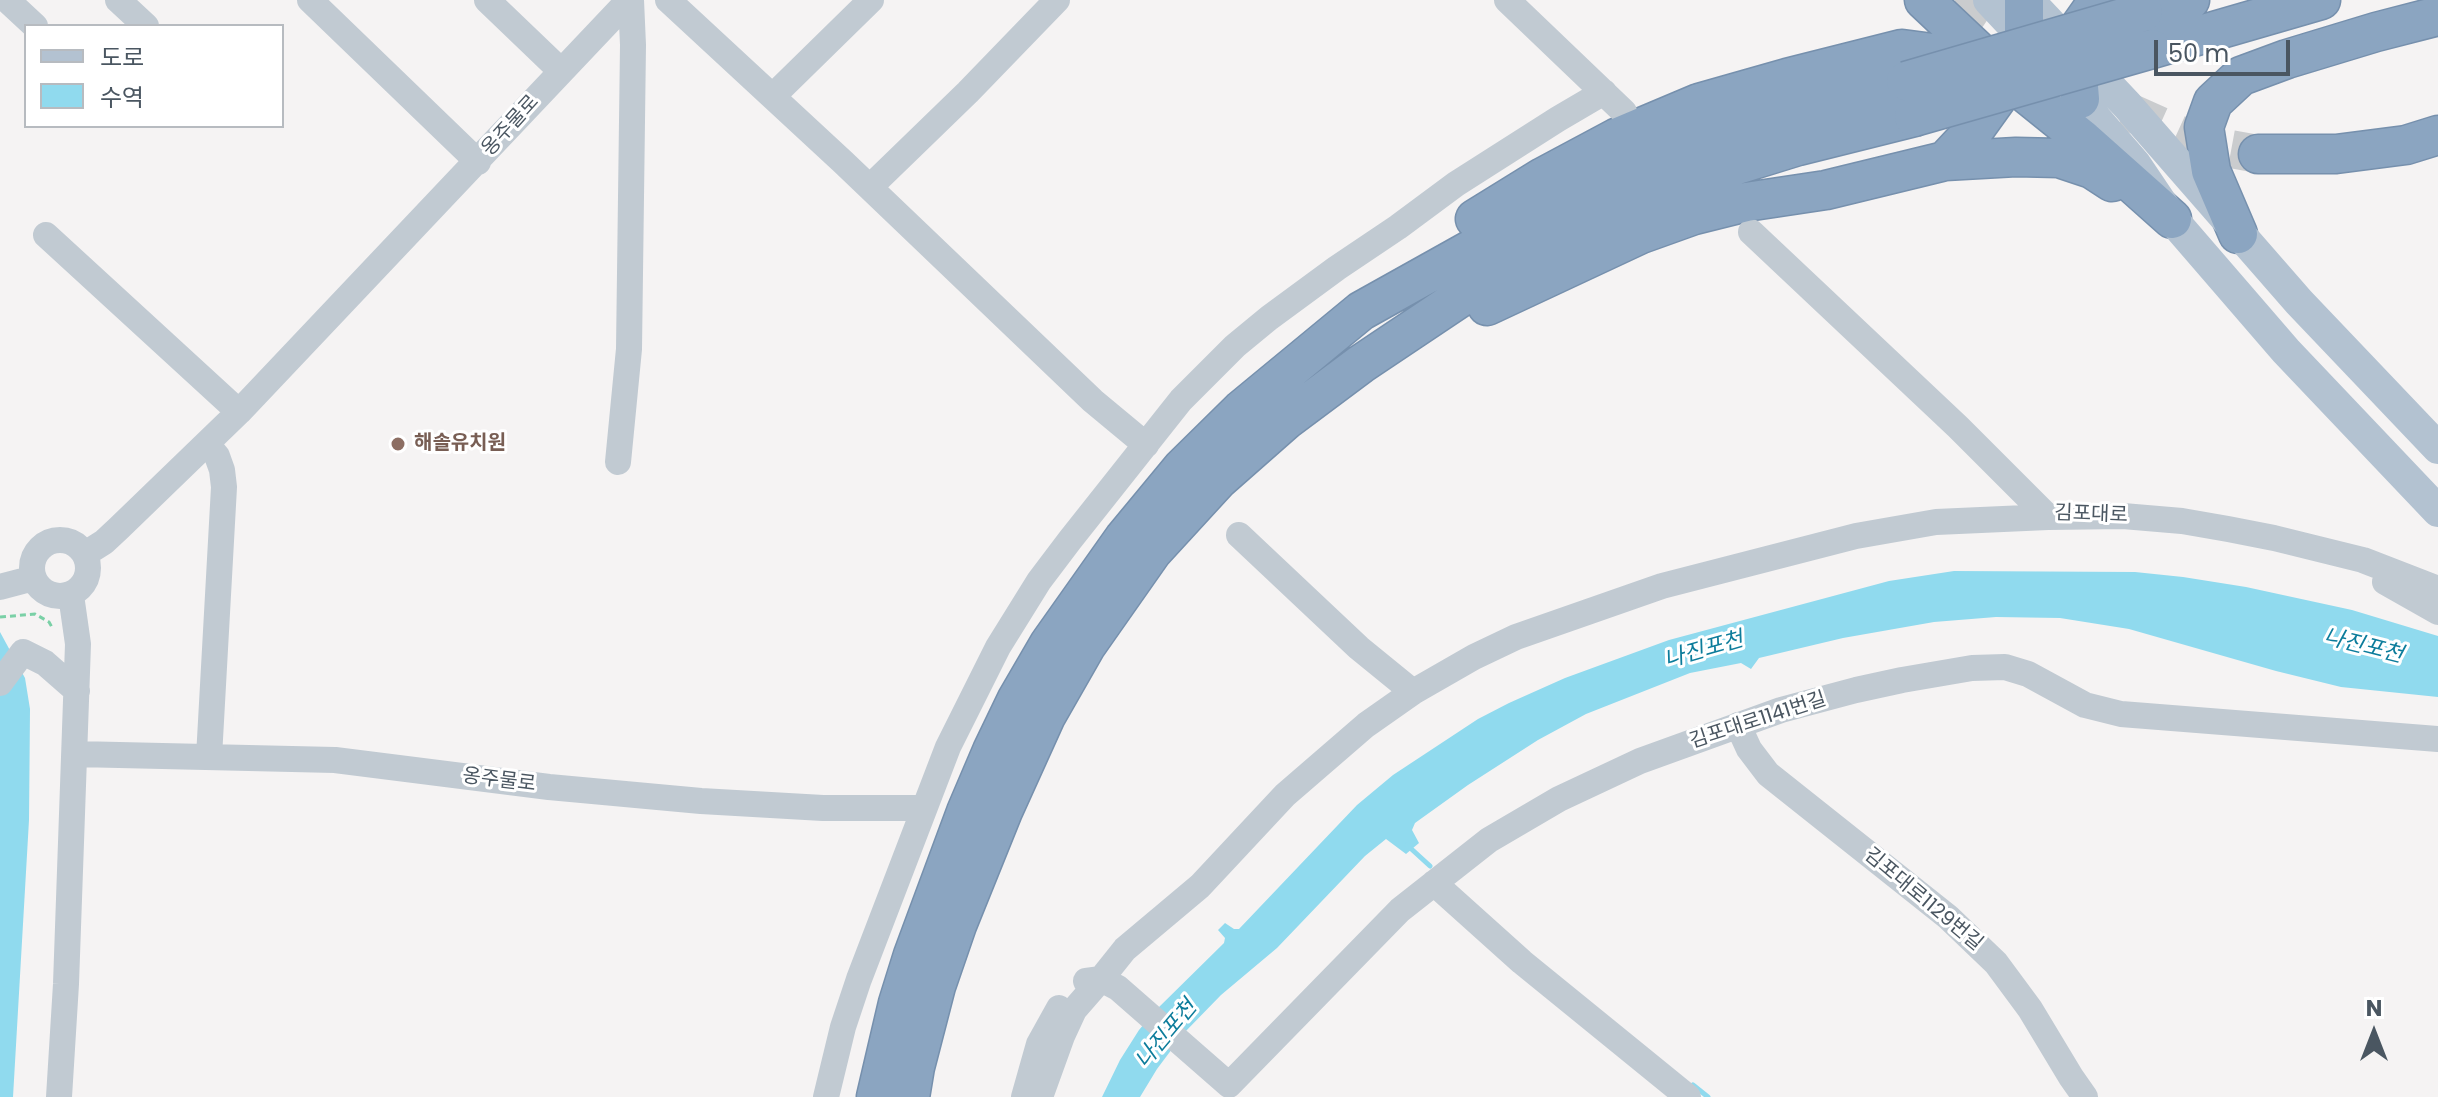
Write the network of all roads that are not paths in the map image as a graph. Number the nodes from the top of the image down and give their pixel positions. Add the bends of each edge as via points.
1 (7, 0) edge
2 (118, 0) edge
3 (310, 0) edge
4 (487, 0) edge
5 (630, 0) edge
6 (668, 0) edge
7 (871, 0) edge
8 (1057, 0) edge
9 (1507, 0) edge
10 (1917, 0) edge
11 (1924, 0) edge
12 (1989, 0) edge
13 (2103, 0) edge
14 (2190, 0) edge
15 (2321, 0) edge
16 (2025, 12) edge
17 (2438, 16) edge
18 (33, 24) edge
19 (144, 24) edge
20 (2076, 50) junction
21 (561, 71) junction
22 (2009, 80) junction
23 (1907, 82) junction
24 (1604, 92) junction
25 (773, 96) junction
26 (2080, 99) junction
27 (1624, 112) dead end
28 (1975, 129) junction
29 (2438, 135) edge
30 (2258, 154) tunnel mouth
31 (1945, 161) junction
32 (478, 162) junction
33 (870, 187) junction
34 (2172, 219) junction
35 (1751, 232) dead end
36 (2238, 234) junction
37 (46, 235) dead end
38 (1361, 364) junction
39 (239, 412) junction
40 (207, 444) junction
41 (1146, 445) junction
42 (2438, 448) edge
43 (618, 462) dead end
44 (2438, 511) edge
45 (2048, 517) junction
46 (1239, 535) dead end
47 (85, 554) junction
48 (2363, 560) junction
49 (34, 578) junction
50 (0, 587) edge
51 (2438, 589) edge
52 (71, 595) junction
53 (2438, 612) edge
54 (0, 683) edge
55 (77, 691) junction
56 (1413, 692) junction
57 (1738, 725) junction
58 (2438, 739) edge
59 (76, 754) junction
60 (209, 757) junction
61 (923, 808) junction
62 (1434, 883) junction
63 (1109, 984) junction
64 (1228, 1089) edge
65 (59, 1097) edge
66 (826, 1097) edge
67 (876, 1097) edge
68 (910, 1097) edge
69 (1024, 1097) edge
70 (1040, 1097) edge
71 (1688, 1097) edge
72 (2085, 1097) edge

1 - 18 street
2 - 19 street
3 - 32 street
4 - 21 street
5 - 21 street, 옹주물로
5 - 43 street, 옹주물로 via 629,349
6 - 25 street
7 - 25 street
8 - 33 street
9 - 24 street
10 - 23 highway
11 - 22 highway
12 - 16 main road
13 - 20 highway via 2078,29
14 - 23 highway, bridge
15 - 23 highway, bridge via 2152,49
16 - 20 main road
16 - 22 highway
16 - 26 main road
17 - 36 highway via 2253,71 2213,102 2204,127 2211,171
20 - 26 highway
20 - 36 main road
21 - 32 street, 옹주물로
22 - 28 highway
22 - 34 highway
23 - 28 highway via 1940,54 1959,66 1973,80 1978,97
23 - 38 highway via 1770,155 1637,199 1488,279
23 - 67 highway via 1724,130 1533,215 1361,311 1241,410 1182,468 1124,538 1017,699 952,848 898,1003
24 - 27 street
24 - 41 street via 1456,184 1269,318 1203,376
25 - 33 street
26 - 34 main road via 2135,164
28 - 31 highway
29 - 30 highway via 2336,154
31 - 34 highway via 2059,158 2092,169
31 - 38 highway via 1694,215 1641,234
32 - 39 street, 옹주물로
33 - 41 street via 1093,401
34 - 44 main road via 2286,351
35 - 45 street, 김포대로
36 - 42 main road
37 - 39 street
38 - 68 highway via 1219,479 1152,552 1086,646 1046,716 957,925
39 - 40 street, 옹주물로
40 - 47 street, 옹주물로
40 - 60 street via 217,456 224,487
41 - 61 street via 1019,612 972,696
45 - 48 street, 김포대로 via 2182,521
45 - 56 street via 1897,528 1662,586 1516,637
46 - 56 street
47 - 49 street via 68,541 50,542 33,561
47 - 52 street via 88,576
48 - 51 street, 김포대로
48 - 53 street via 2379,578
49 - 50 street
49 - 52 street via 53,596
52 - 55 street
54 - 55 street via 23,652
55 - 59 street
56 - 63 street via 1285,795 1200,886 1125,949
57 - 58 street, 김포대로1141번길 via 1902,680 2005,667 2085,705 2121,714
57 - 62 street, 김포대로1141번길 via 1640,761 1559,799 1489,840
57 - 72 street, 김포대로1129번길 via 1768,774 1948,917 1996,963
59 - 60 street, 옹주물로
59 - 65 street
60 - 61 street, 옹주물로 via 335,760 714,802
61 - 66 street via 859,979
62 - 64 street, 김포대로1141번길 via 1400,910
62 - 71 street
63 - 64 street
63 - 69 street via 1082,981 1065,998 1039,1044
63 - 70 street via 1074,1010

